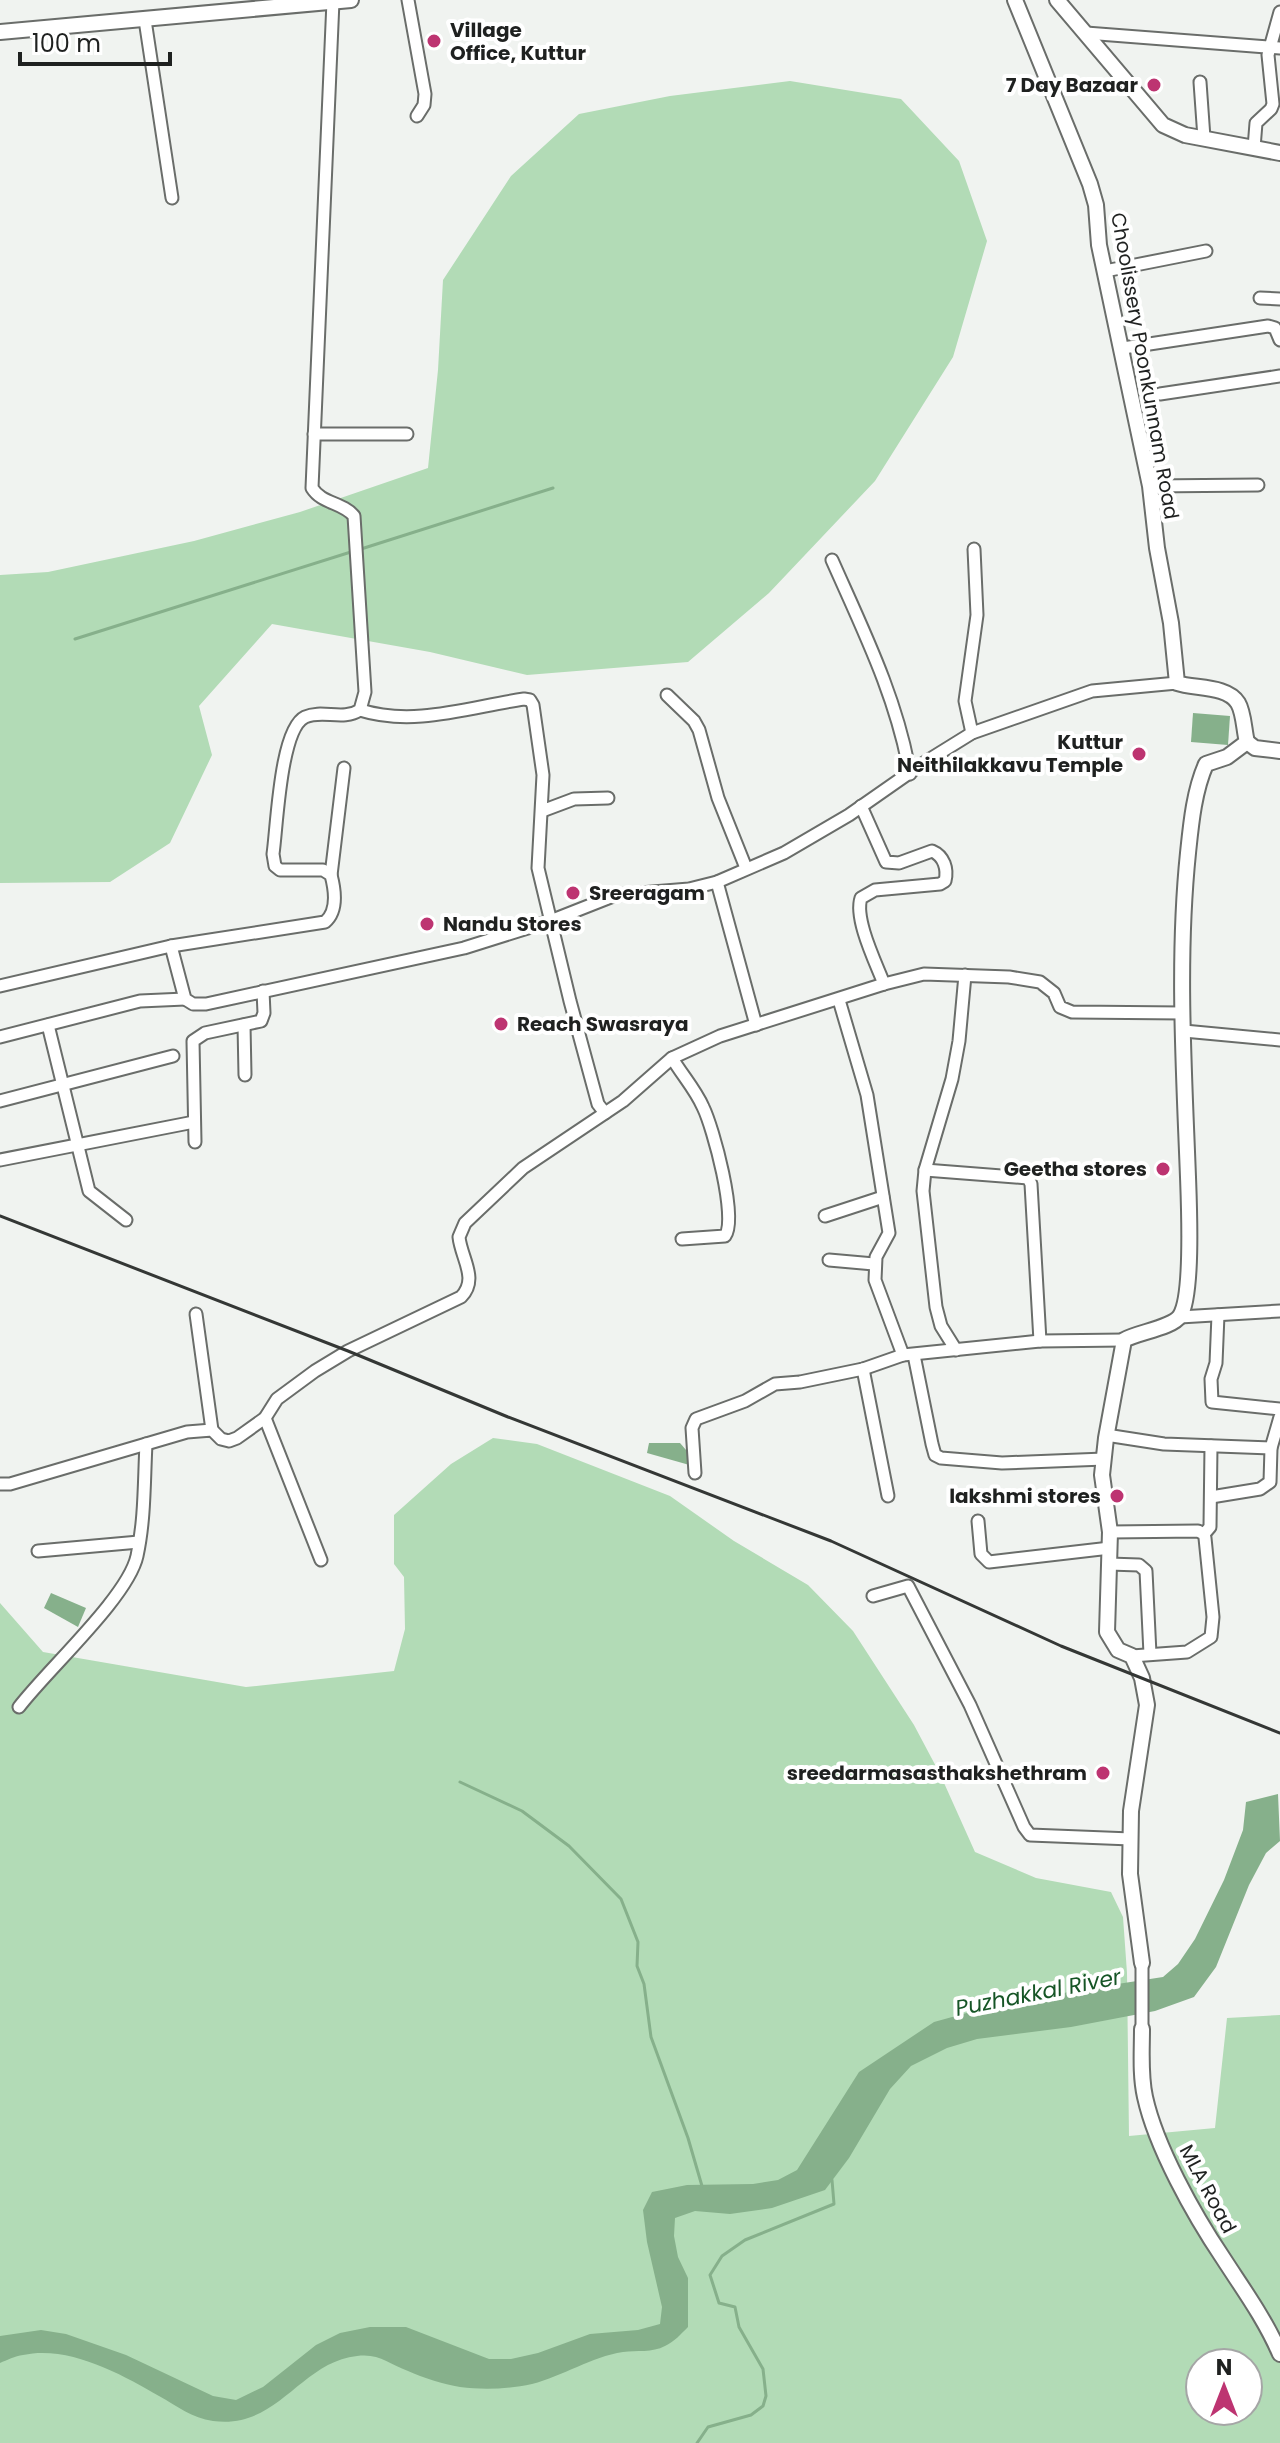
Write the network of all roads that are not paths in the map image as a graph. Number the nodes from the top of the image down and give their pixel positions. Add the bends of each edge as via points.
1 (173, 0) edge
2 (351, 0) edge
3 (408, 0) edge
4 (1015, 0) edge
5 (1057, 0) edge
6 (333, 1) edge
7 (1280, 12) edge
8 (172, 17) junction
9 (145, 20) junction
10 (0, 32) edge
11 (1086, 33) junction
12 (1275, 48) edge
13 (1200, 82) dead end
14 (417, 116) dead end
15 (1204, 138) junction
16 (1254, 148) junction
17 (1280, 153) edge
18 (172, 198) dead end
19 (1206, 251) dead end
20 (1105, 271) junction
21 (1260, 298) dead end
22 (1280, 299) edge
23 (1280, 340) edge
24 (1123, 348) junction
25 (1280, 376) edge
26 (1160, 394) dead end
27 (314, 434) junction
28 (407, 434) dead end
29 (1258, 485) dead end
30 (1150, 486) junction
31 (974, 549) dead end
32 (832, 560) dead end
33 (1177, 683) junction
34 (667, 695) dead end
35 (360, 710) junction
36 (972, 733) junction
37 (1247, 742) junction
38 (1280, 751) edge
39 (344, 768) dead end
40 (910, 774) junction
41 (608, 798) dead end
42 (861, 806) junction
43 (542, 811) junction
44 (746, 868) junction
45 (331, 875) junction
46 (717, 882) junction
47 (550, 921) junction
48 (171, 946) junction
49 (965, 975) junction
50 (884, 984) junction
51 (0, 986) edge
52 (263, 991) junction
53 (185, 999) junction
54 (839, 1000) junction
55 (1183, 1013) junction
56 (48, 1025) junction
57 (244, 1025) junction
58 (756, 1025) junction
59 (1184, 1031) junction
60 (0, 1037) edge
61 (1280, 1040) edge
62 (173, 1056) dead end
63 (672, 1058) junction
64 (245, 1075) dead end
65 (62, 1084) junction
66 (0, 1101) edge
67 (605, 1113) junction
68 (194, 1122) junction
69 (195, 1142) dead end
70 (77, 1144) junction
71 (0, 1160) edge
72 (925, 1170) junction
73 (883, 1197) junction
74 (825, 1216) dead end
75 (126, 1220) dead end
76 (682, 1239) dead end
77 (829, 1260) dead end
78 (874, 1264) junction
79 (1280, 1311) edge
80 (196, 1314) dead end
81 (1218, 1315) junction
82 (1180, 1317) junction
83 (1124, 1340) junction
84 (1040, 1341) junction
85 (956, 1350) junction
86 (909, 1355) junction
87 (863, 1369) junction
88 (1280, 1409) edge
89 (1280, 1417) edge
90 (265, 1418) junction
91 (212, 1430) junction
92 (1106, 1435) junction
93 (146, 1444) junction
94 (1211, 1446) junction
95 (1271, 1448) junction
96 (1104, 1459) junction
97 (695, 1473) dead end
98 (0, 1484) edge
99 (888, 1496) dead end
100 (1211, 1497) junction
101 (978, 1521) dead end
102 (1110, 1532) junction
103 (1204, 1534) junction
104 (139, 1542) junction
105 (38, 1551) dead end
106 (1110, 1556) junction
107 (321, 1560) dead end
108 (873, 1596) dead end
109 (1150, 1654) junction
110 (1132, 1656) junction
111 (19, 1707) dead end
112 (1131, 1839) junction
113 (1142, 1963) joint
114 (1142, 2029) joint
115 (1280, 2354) edge

1 - 8 street
2 - 6 street
3 - 14 street via 425,94
4 - 20 street, Choolissery Poonkunnam Road via 1090,184
5 - 11 street
6 - 8 street
6 - 27 street
7 - 12 street
8 - 9 street
9 - 10 street
9 - 18 street
11 - 12 street
11 - 15 street via 1163,125
12 - 16 street via 1268,71 1273,104 1256,123
13 - 15 street
15 - 16 street
16 - 17 street
19 - 20 street
20 - 24 street, Choolissery Poonkunnam Road
21 - 22 street
23 - 24 street via 1275,328 1268,326
24 - 30 street, Choolissery Poonkunnam Road
25 - 26 street
27 - 28 street
27 - 35 street via 312,488 323,499 348,508 357,529 365,692
29 - 30 street
30 - 33 street, Choolissery Poonkunnam Road
31 - 36 street via 977,615 965,701
32 - 40 street via 896,713
33 - 36 street via 1092,691
33 - 37 street via 1213,689 1238,703
34 - 44 street via 699,730 714,788
35 - 43 street via 381,717 410,717 530,700 543,775
35 - 45 street via 301,719 286,753 275,866
36 - 40 street
37 - 38 street
37 - 55 street via 1206,764 1200,778 1182,910
39 - 45 street
40 - 42 street
41 - 43 street via 574,799
42 - 44 street via 784,853
42 - 50 street via 886,862 932,851 945,866 945,881 940,884 875,890 861,898 862,922
43 - 47 street via 537,859
44 - 46 street
45 - 48 street via 334,912 325,922
46 - 47 street via 616,895
46 - 58 street
47 - 52 street via 464,948
47 - 67 street via 598,1104
48 - 51 street
48 - 53 street
49 - 50 street via 924,974
49 - 55 street via 1040,982 1054,993 1060,1007 1072,1012
49 - 72 street via 952,1079
50 - 54 street
52 - 53 street via 206,1004
52 - 57 street via 263,1018
53 - 56 street via 140,1001
54 - 58 street
54 - 73 street via 867,1095
55 - 59 street
56 - 60 street
56 - 65 street
57 - 64 street
57 - 68 street via 205,1033 193,1041
58 - 63 street
59 - 61 street
59 - 82 street via 1190,1213
62 - 65 street
63 - 67 street
63 - 76 street via 712,1129 730,1226 725,1236
65 - 66 street
65 - 70 street
67 - 90 street via 523,1168 465,1223 459,1237 469,1278 461,1297 315,1371 277,1399
68 - 69 street
68 - 70 street
70 - 71 street
70 - 75 street via 89,1191
72 - 84 street via 1028,1178
72 - 85 street via 936,1307
73 - 74 street
73 - 78 street via 889,1233
77 - 78 street
78 - 86 street via 875,1280
79 - 81 street
80 - 91 street
81 - 82 street
81 - 88 street via 1211,1400
82 - 83 street
83 - 84 street
83 - 92 street
84 - 85 street
85 - 86 street
86 - 87 street
86 - 96 street via 935,1455 1002,1463
87 - 97 street via 775,1384 696,1419
87 - 99 street
89 - 95 street
90 - 91 street via 229,1441
90 - 107 street
91 - 93 street
92 - 94 street
92 - 96 street
93 - 98 street
93 - 104 street
94 - 95 street
94 - 100 street
95 - 100 street via 1272,1474 1266,1486
96 - 102 street
100 - 103 street via 1210,1527
101 - 106 street via 981,1554 989,1562
102 - 103 street
102 - 106 street
103 - 109 street via 1211,1637 1187,1652
104 - 105 street
104 - 111 street via 121,1589
106 - 109 street via 1146,1571
106 - 110 street via 1107,1632 1118,1650
108 - 112 street via 908,1586 1030,1835
109 - 110 street
110 - 112 street via 1147,1705
112 - 113 street via 1130,1874
113 - 114 street
114 - 115 street, MLA Road via 1145,2100 1164,2149 1185,2195 1266,2322

